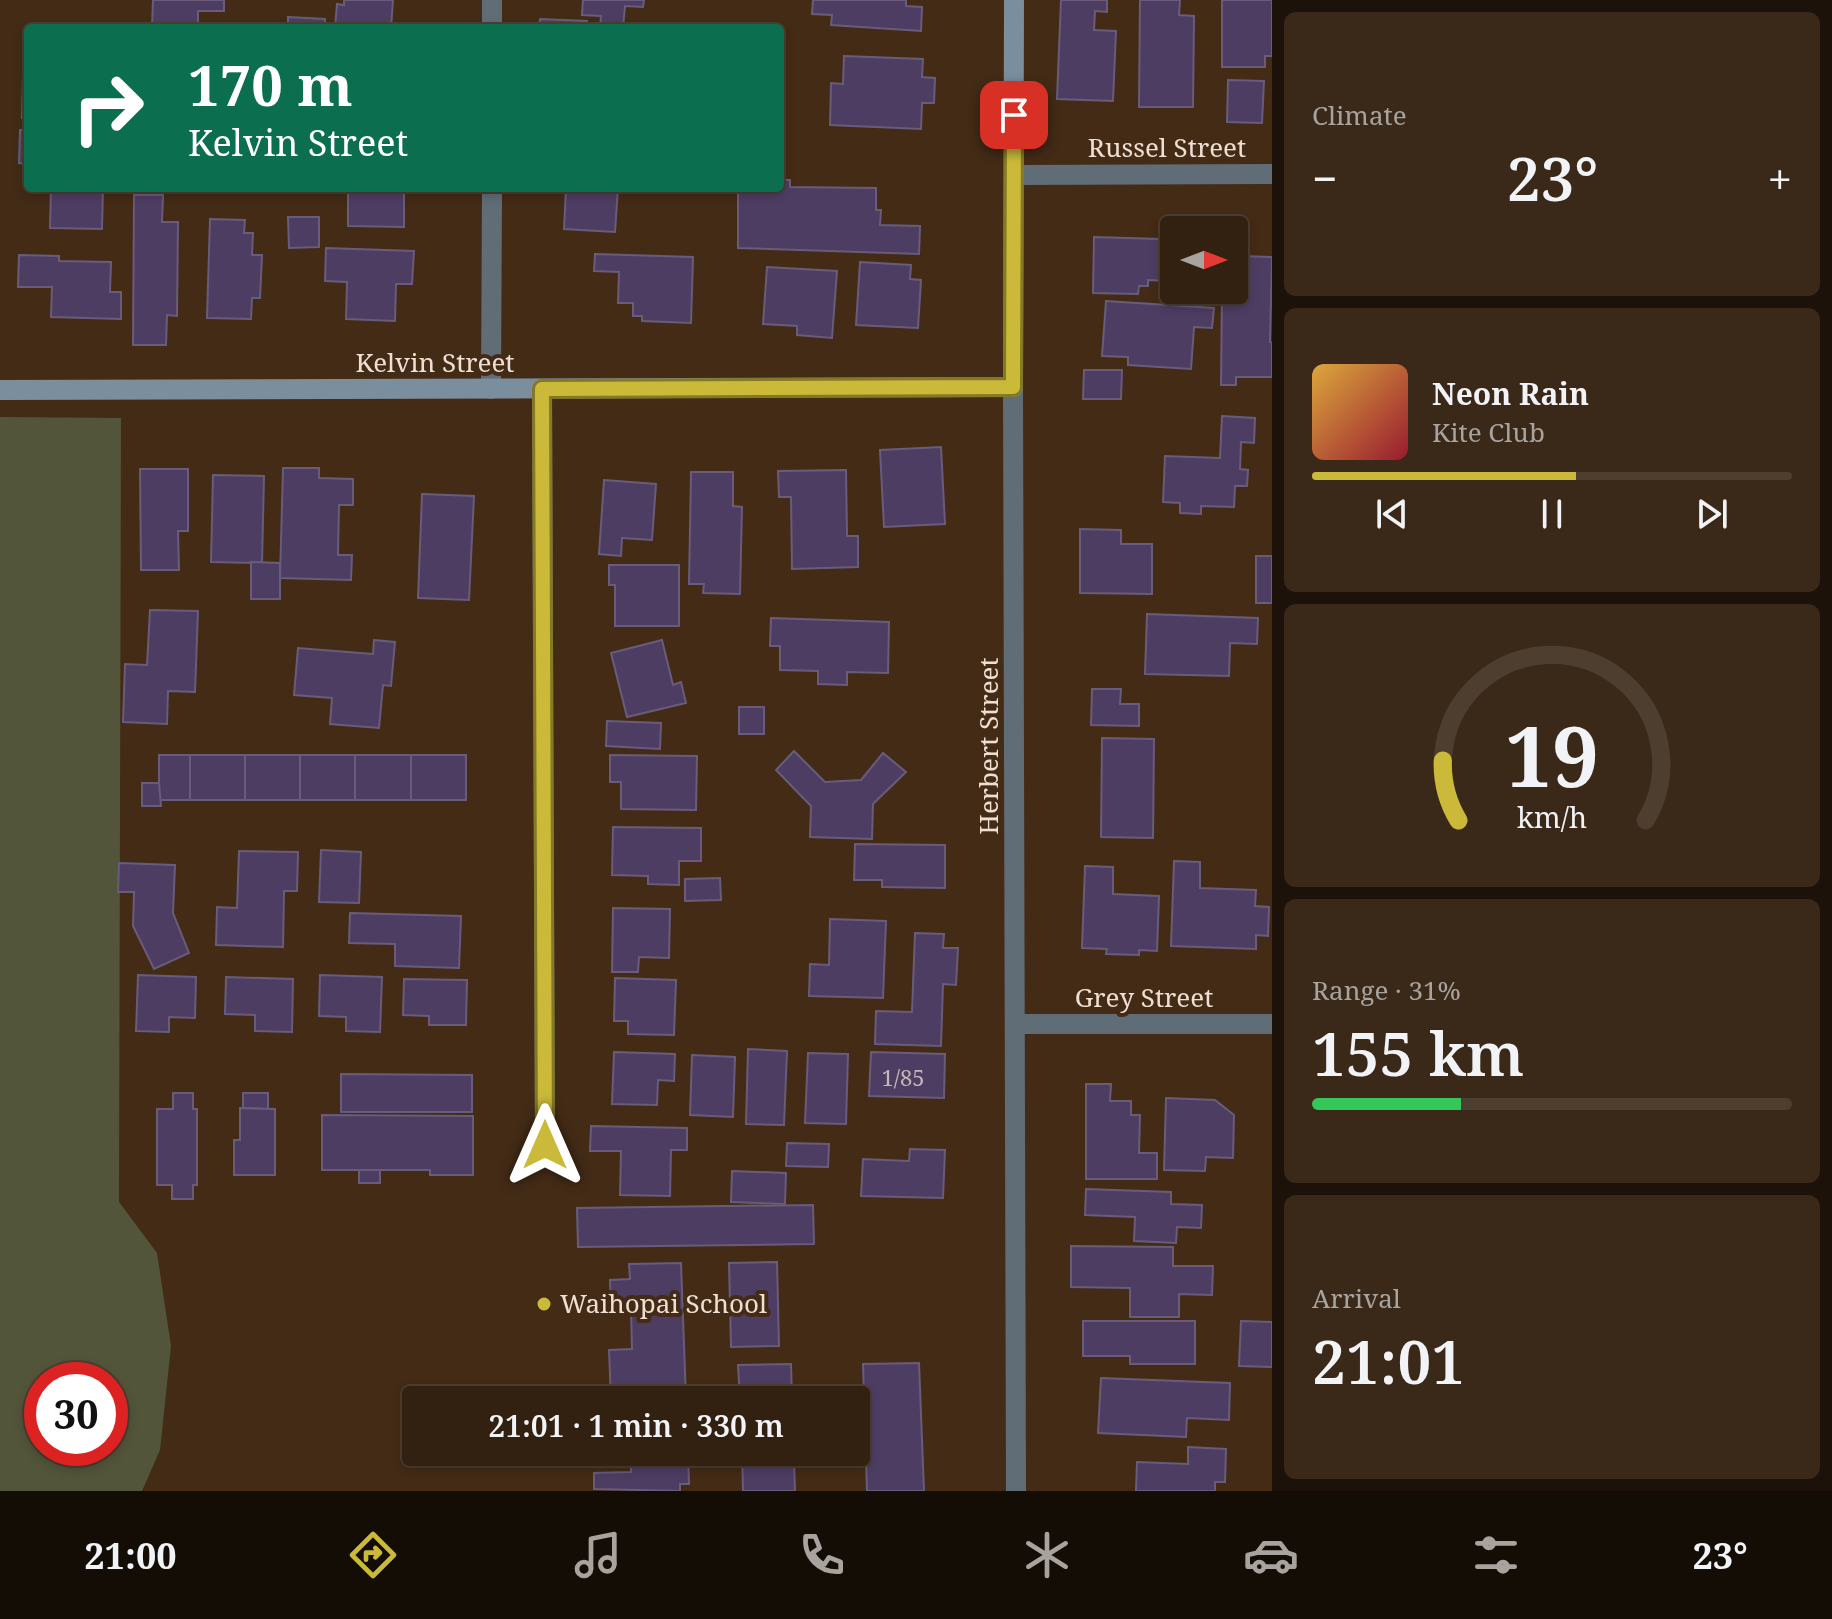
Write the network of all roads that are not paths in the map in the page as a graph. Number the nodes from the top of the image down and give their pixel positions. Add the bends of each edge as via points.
1 (492, 0) edge
2 (1014, 0) edge
3 (492, 24) edge
4 (1272, 174) edge
5 (1014, 175) junction
6 (492, 192) edge
7 (1013, 387) junction
8 (491, 389) junction
9 (542, 389) junction
10 (0, 390) edge
11 (1016, 1024) junction
12 (1272, 1024) edge
13 (545, 1145) dead end
14 (1016, 1491) edge

1 - 3 street
2 - 5 main road, Herbert Street
4 - 5 street, Russel Street
5 - 7 main road, Herbert Street
6 - 8 street
7 - 9 main road, Kelvin Street
7 - 11 street, Herbert Street
8 - 9 main road, Kelvin Street
8 - 10 main road, Kelvin Street
9 - 13 street
11 - 12 street, Grey Street
11 - 14 street, Herbert Street

